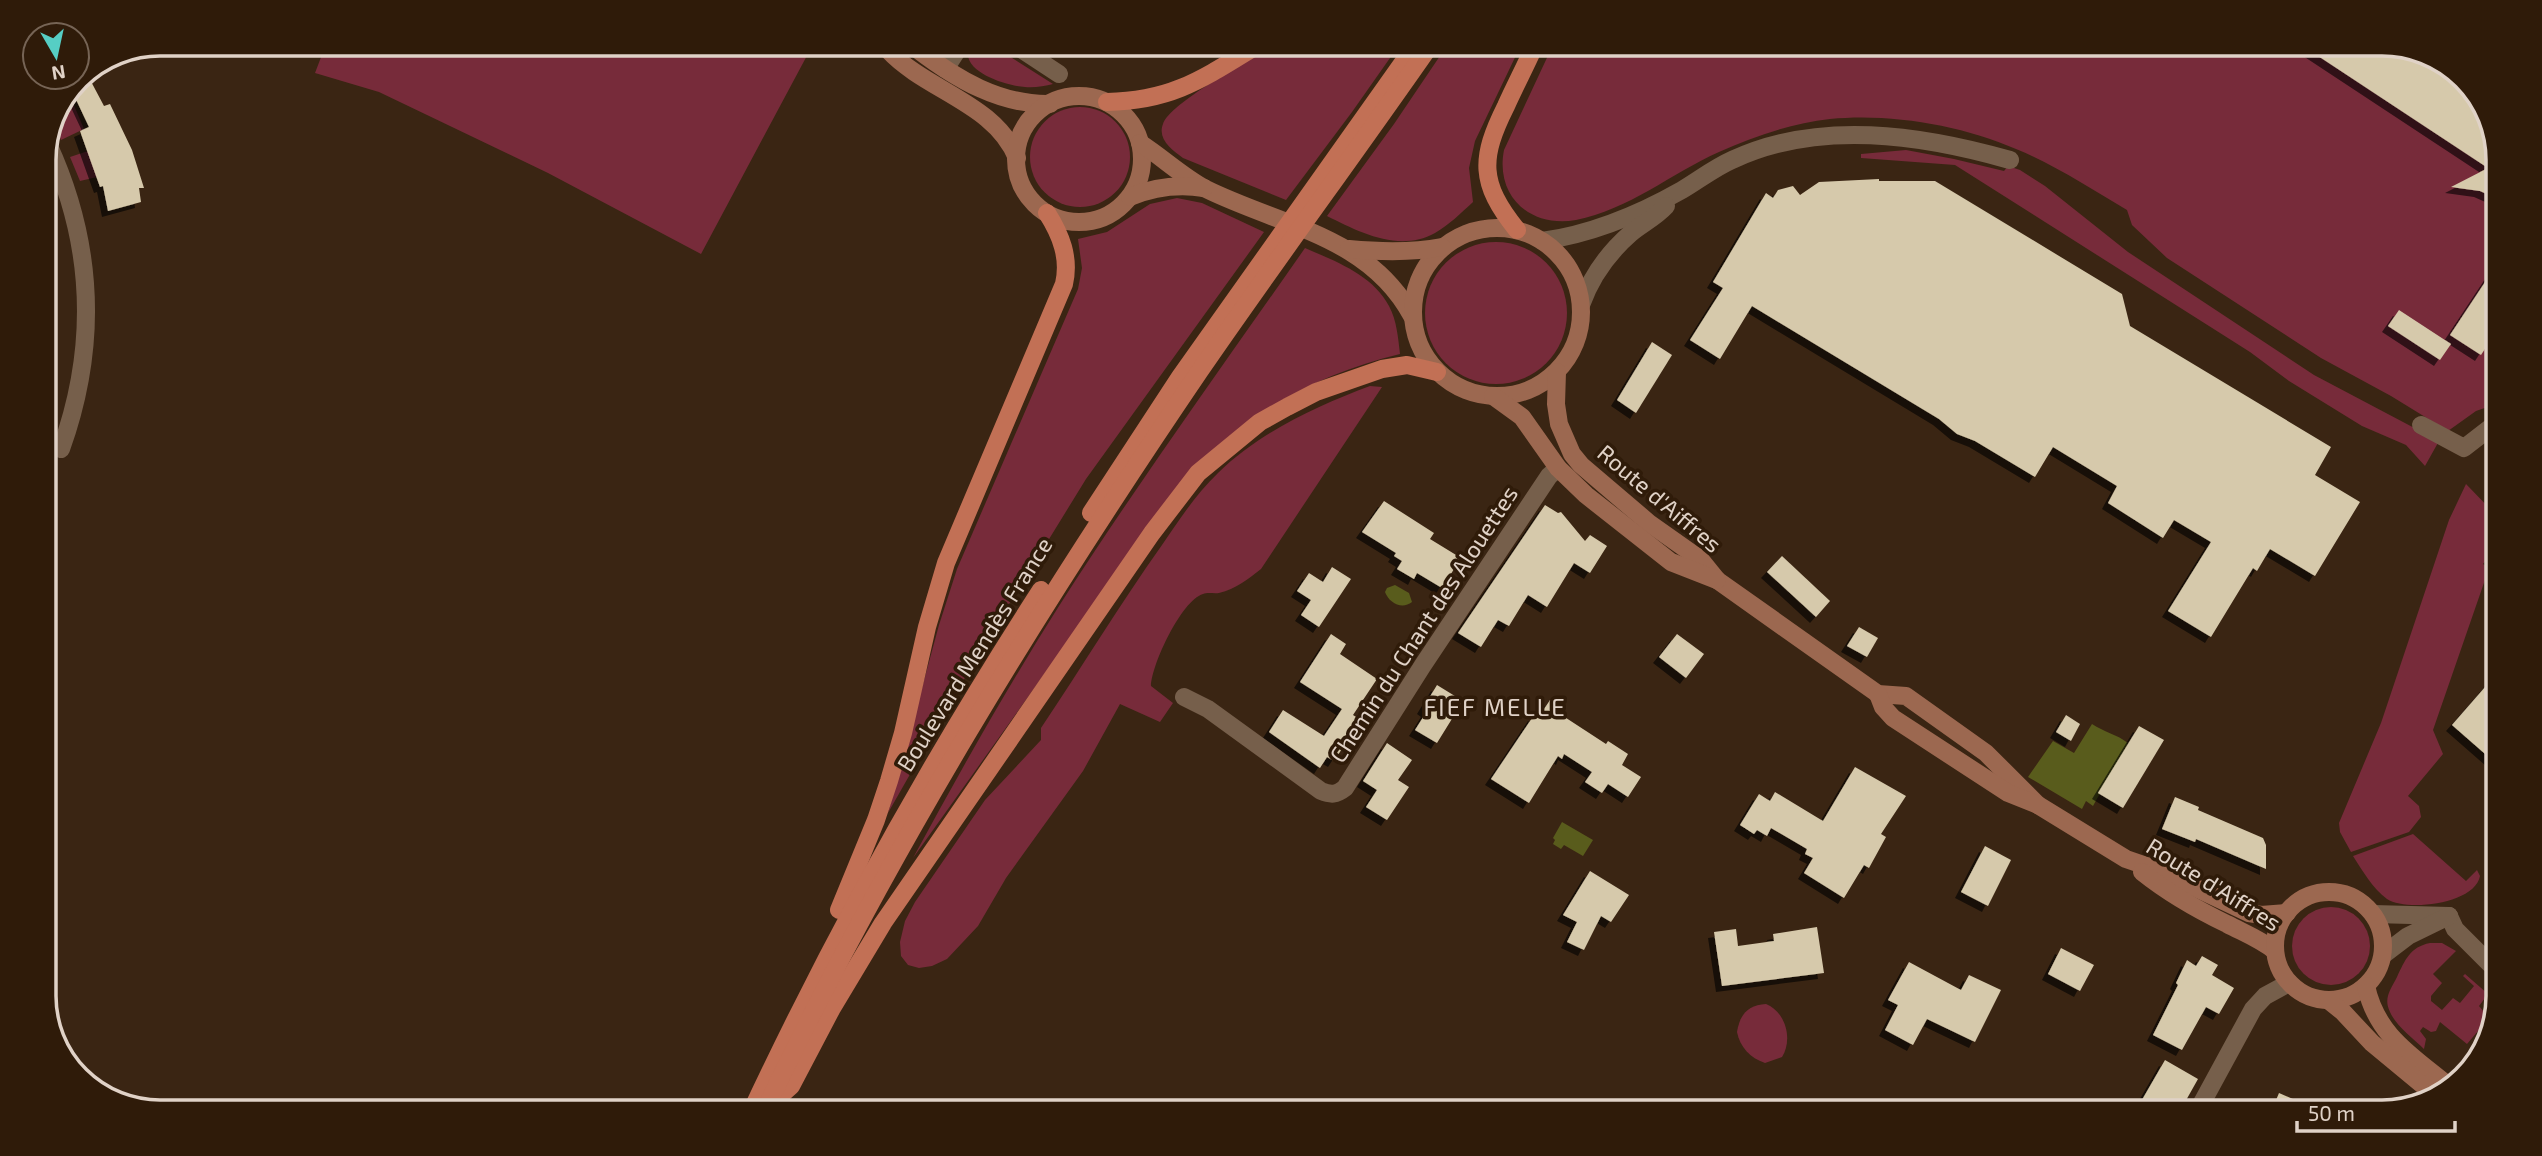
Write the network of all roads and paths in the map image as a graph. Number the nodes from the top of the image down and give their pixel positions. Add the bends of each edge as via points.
1 (894, 56) edge
2 (927, 56) edge
3 (953, 56) edge
4 (1032, 56) edge
5 (1240, 56) edge
6 (1408, 56) edge
7 (1422, 56) edge
8 (1530, 56) edge
9 (945, 69) junction
10 (1059, 74) dead end
11 (1107, 102) junction
12 (1050, 104) junction
13 (1140, 143) junction
14 (1017, 158) junction
15 (2010, 160) dead end
16 (56, 164) edge
17 (1204, 188) junction
18 (1681, 190) junction
19 (1130, 197) junction
20 (1047, 213) junction
21 (1517, 230) junction
22 (1542, 241) junction
23 (1282, 245) junction
24 (1442, 247) junction
25 (1349, 249) junction
26 (1581, 305) junction
27 (1413, 318) junction
28 (1437, 372) junction
29 (1557, 372) junction
30 (1493, 396) junction
31 (2421, 425) dead end
32 (2486, 431) edge
33 (61, 449) dead end
34 (1558, 468) junction
35 (1717, 580) junction
36 (1878, 694) junction
37 (1184, 697) dead end
38 (2038, 805) junction
39 (2126, 859) junction
40 (2287, 913) junction
41 (2373, 914) junction
42 (2449, 916) junction
43 (2275, 951) junction
44 (2383, 955) junction
45 (2486, 960) edge
46 (2289, 983) junction
47 (2366, 986) junction
48 (2328, 1000) junction
49 (788, 1035) junction
50 (2442, 1080) edge
51 (2428, 1089) edge
52 (764, 1100) edge
53 (766, 1100) edge
54 (774, 1100) edge
55 (2204, 1100) edge

1 - 14 main road via 1000,129
2 - 9 main road
3 - 9 street
4 - 10 street
5 - 11 main road via 1175,92 1142,101
6 - 23 main road
7 - 23 main road
8 - 21 main road via 1488,147 1486,166 1490,186
9 - 12 main road via 1003,98
11 - 12 main road via 1084,96
11 - 13 main road via 1128,119
12 - 14 main road via 1023,132
13 - 17 main road
13 - 19 main road via 1141,171
14 - 20 main road via 1024,190
15 - 18 street via 1917,139 1819,137 1736,158
16 - 33 street via 81,238 85,275 83,363
17 - 19 main road via 1164,187
17 - 25 main road
18 - 22 street via 1604,227
18 - 26 street via 1614,251 1593,278
19 - 20 main road via 1119,208 1091,220 1076,222
20 - 49 main road via 1066,255 1065,284 947,563 876,820 846,896 783,1023
21 - 22 main road
21 - 24 main road via 1476,230
22 - 26 main road via 1569,268
23 - 49 main road, Boulevard Mendès France via 1180,377 973,695 866,884
23 - 53 main road, Boulevard Mendès France via 985,702
24 - 25 main road via 1381,252
24 - 27 main road via 1418,281
25 - 27 main road via 1388,281
26 - 29 main road via 1576,343
27 - 28 main road via 1420,347
28 - 30 main road via 1463,390
28 - 54 main road via 1407,365 1382,369 1316,392 1260,422 1198,473 883,923 791,1086
29 - 30 main road via 1526,391
29 - 35 main road, Route d'Aiffres via 1559,424 1572,454 1649,523 1700,559
30 - 34 main road, Route d'Aiffres via 1522,417
31 - 32 street via 2464,448
34 - 35 main road, Route d'Aiffres via 1671,562
34 - 37 street, Chemin du Chant des Alouettes via 1339,792 1321,791 1208,709
35 - 36 main road, Route d'Aiffres
36 - 38 main road, Route d'Aiffres via 1893,718 2008,793
36 - 38 main road, Route d'Aiffres via 1906,696 1986,753
38 - 39 main road, Route d'Aiffres
39 - 40 main road, Route d'Aiffres via 2249,913
39 - 43 main road, Route d'Aiffres via 2176,895
40 - 41 main road via 2302,900 2326,892 2351,896
40 - 43 main road
41 - 42 street
41 - 44 main road via 2382,934
42 - 44 street via 2408,936
42 - 45 street via 2455,929
43 - 46 main road
44 - 47 main road
46 - 48 main road via 2302,993
46 - 55 street via 2265,996 2253,1009
47 - 48 main road via 2355,994
47 - 50 main road via 2384,1029
48 - 51 main road
49 - 52 main road, Boulevard Mendès France

